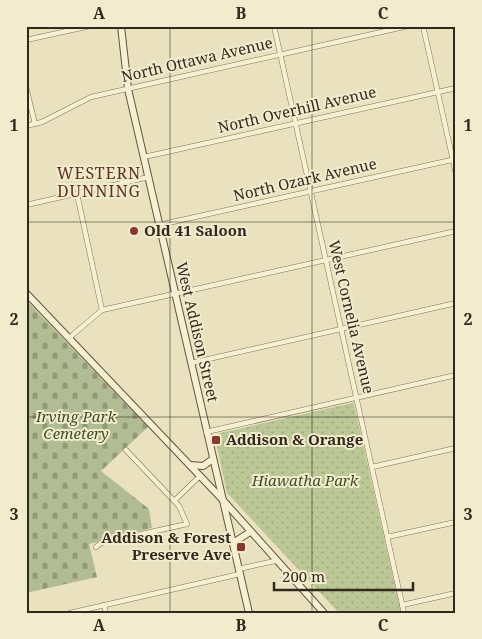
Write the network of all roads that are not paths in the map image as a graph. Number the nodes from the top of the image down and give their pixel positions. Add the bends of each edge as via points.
1 (90, 26) edge
2 (121, 26) edge
3 (274, 26) edge
4 (408, 26) edge
5 (423, 26) edge
6 (26, 40) edge
7 (280, 55) junction
8 (26, 87) edge
9 (456, 88) edge
10 (128, 89) junction
11 (438, 92) junction
12 (295, 123) junction
13 (34, 124) junction
14 (26, 126) edge
15 (144, 157) junction
16 (454, 160) edge
17 (456, 174) edge
18 (148, 177) junction
19 (310, 192) junction
20 (77, 194) junction
21 (26, 205) edge
22 (159, 225) junction
23 (456, 231) edge
24 (326, 260) junction
25 (26, 293) edge
26 (175, 295) junction
27 (456, 303) edge
28 (102, 310) junction
29 (341, 329) junction
30 (69, 338) junction
31 (191, 364) junction
32 (456, 375) edge
33 (356, 398) junction
34 (206, 432) junction
35 (456, 448) edge
36 (126, 450) dead end
37 (213, 459) junction
38 (190, 465) junction
39 (372, 467) junction
40 (200, 476) junction
41 (221, 498) junction
42 (175, 500) junction
43 (456, 522) edge
44 (250, 532) junction
45 (387, 537) junction
46 (96, 547) dead end
47 (234, 549) junction
48 (275, 561) junction
49 (239, 572) junction
50 (456, 593) edge
51 (104, 605) junction
52 (402, 605) junction
53 (70, 613) edge
54 (106, 613) edge
55 (248, 613) edge
56 (324, 613) edge
57 (404, 613) edge

1 - 6 street
2 - 10 street, West Addison Street
3 - 7 street, West Cornelia Avenue
4 - 7 street, North Ottawa Avenue
5 - 11 street
7 - 10 street, North Ottawa Avenue
7 - 12 street, West Cornelia Avenue
8 - 13 street
9 - 11 street, North Overhill Avenue
10 - 13 street, North Ottawa Avenue via 91,97
10 - 15 street, West Addison Street
11 - 12 street, North Overhill Avenue
11 - 16 street
12 - 15 street, North Overhill Avenue
12 - 19 street, West Cornelia Avenue
13 - 14 street, North Ottawa Avenue
15 - 18 street, West Addison Street
16 - 17 street
16 - 19 street, North Ozark Avenue
18 - 20 street
18 - 22 street, West Addison Street
19 - 22 street, North Ozark Avenue
19 - 24 street, West Cornelia Avenue
20 - 21 street
20 - 28 street
22 - 26 street, West Addison Street
23 - 24 street
24 - 26 street
24 - 29 street, West Cornelia Avenue
25 - 30 street
26 - 28 street
26 - 31 street, West Addison Street
27 - 29 street
28 - 30 street
29 - 31 street
29 - 33 street, West Cornelia Avenue
30 - 38 street
31 - 34 street, West Addison Street
32 - 33 street
33 - 34 street
33 - 39 street, West Cornelia Avenue
34 - 37 street, West Addison Street
35 - 39 street
36 - 42 street
37 - 38 street via 203,466
37 - 41 street, West Addison Street
38 - 40 street
39 - 45 street, West Cornelia Avenue
40 - 41 street
40 - 42 street
41 - 44 street
41 - 47 street, West Addison Street
42 - 46 street via 187,524 101,543
43 - 45 street
44 - 47 street via 236,542
44 - 48 street
45 - 52 street, West Cornelia Avenue
47 - 49 street, West Addison Street
48 - 49 street
48 - 56 street
49 - 51 street
49 - 55 street, West Addison Street
50 - 52 street
51 - 53 street
51 - 54 street
52 - 57 street, West Cornelia Avenue

